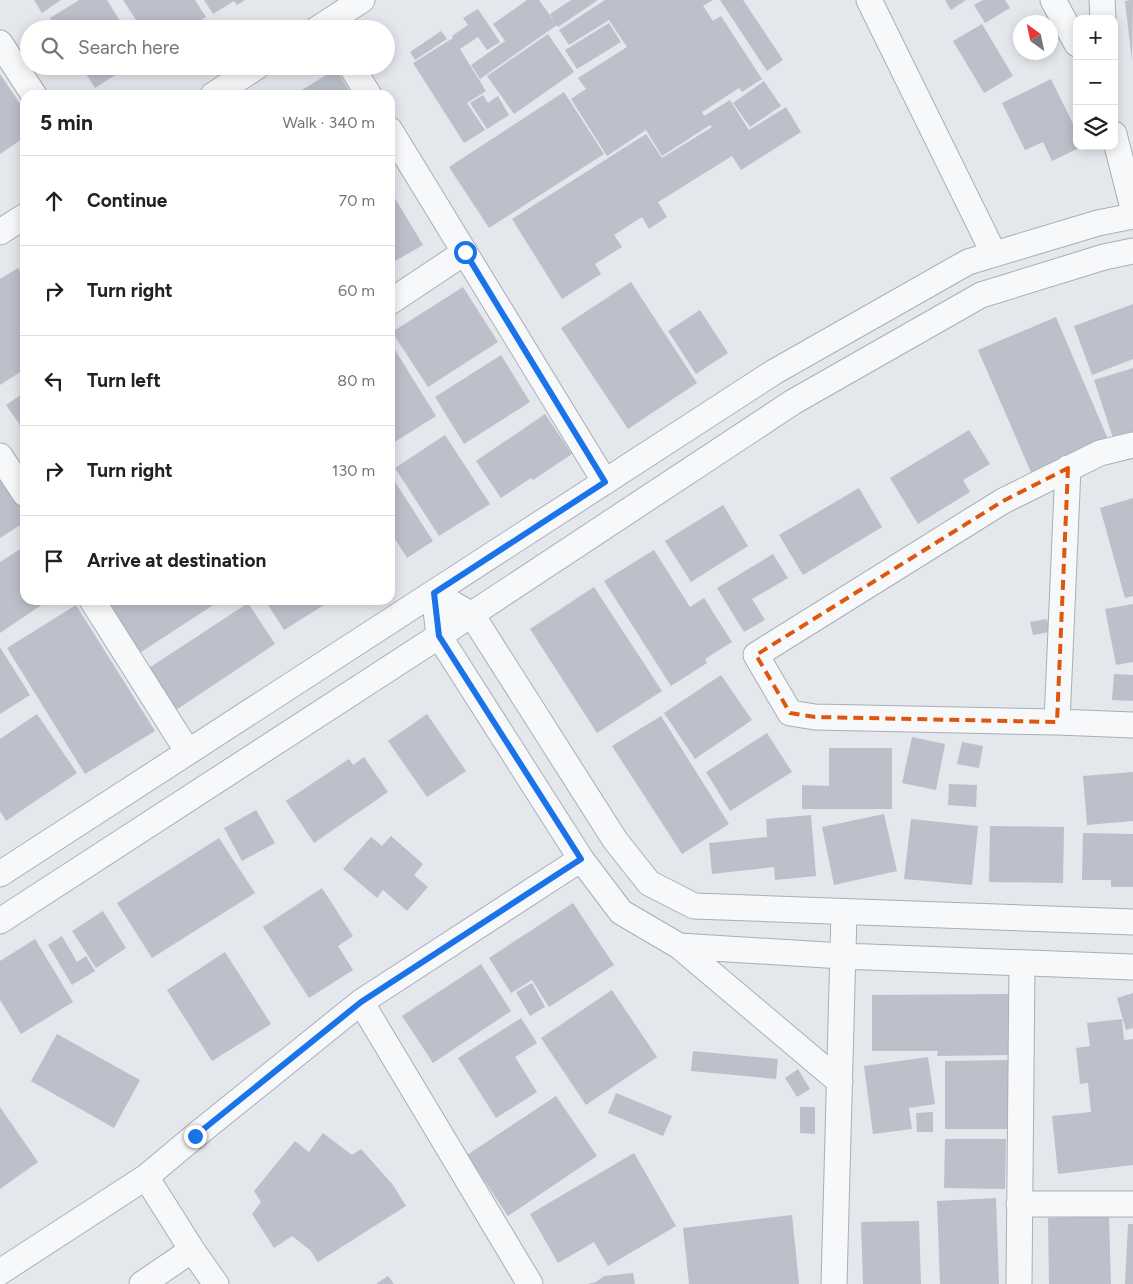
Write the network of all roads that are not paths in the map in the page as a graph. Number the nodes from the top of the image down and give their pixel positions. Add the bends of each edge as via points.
1 (362, 0) edge
2 (869, 0) edge
3 (1053, 0) edge
4 (1102, 0) edge
5 (1103, 15) edge
6 (333, 20) edge
7 (1073, 37) edge
8 (0, 43) edge
9 (20, 74) edge
10 (21, 75) edge
11 (244, 75) edge
12 (357, 75) edge
13 (31, 90) edge
14 (221, 90) edge
15 (366, 90) edge
16 (395, 138) edge
17 (1118, 150) edge
18 (1133, 208) edge
19 (1133, 216) edge
20 (20, 219) edge
21 (0, 232) edge
22 (1133, 251) edge
23 (465, 252) junction
24 (994, 254) junction
25 (395, 299) edge
26 (1133, 445) edge
27 (0, 456) edge
28 (1068, 468) junction
29 (605, 482) junction
30 (20, 486) edge
31 (434, 593) junction
32 (95, 605) edge
33 (472, 615) junction
34 (439, 636) junction
35 (1057, 722) junction
36 (1133, 725) edge
37 (188, 752) junction
38 (581, 859) junction
39 (0, 874) edge
40 (844, 912) junction
41 (0, 922) edge
42 (1133, 922) edge
43 (679, 946) junction
44 (842, 956) junction
45 (1022, 963) junction
46 (1133, 967) edge
47 (361, 1002) junction
48 (840, 1082) junction
49 (146, 1177) junction
50 (1018, 1204) junction
51 (1133, 1204) edge
52 (192, 1250) junction
53 (0, 1272) edge
54 (142, 1284) edge
55 (216, 1284) edge
56 (530, 1284) edge
57 (834, 1284) edge
58 (1019, 1284) edge

1 - 6 street
2 - 24 street
3 - 7 street
4 - 5 street
8 - 9 street
10 - 13 street
11 - 14 street
12 - 15 street
16 - 23 street
17 - 18 street
19 - 24 street
20 - 21 street
22 - 33 street via 981,295 794,402
23 - 25 street
23 - 29 street
24 - 29 street via 968,262 774,372
26 - 28 street via 1100,452
27 - 30 street
28 - 35 street
28 - 35 street via 1003,501 756,655 790,713 815,717
29 - 31 street
31 - 33 street
31 - 34 street
31 - 37 street
32 - 37 street
33 - 34 street
33 - 40 street via 615,840 649,883 694,906
34 - 38 street
34 - 41 street
35 - 36 street
37 - 39 street
38 - 43 street via 621,912
38 - 47 street
40 - 42 street
40 - 44 street
43 - 44 street
43 - 48 street
44 - 45 street
44 - 48 street
45 - 46 street
45 - 50 street
47 - 49 street
47 - 56 street
48 - 57 street
49 - 52 street
49 - 53 street
50 - 51 street
50 - 58 street
52 - 54 street
52 - 55 street

